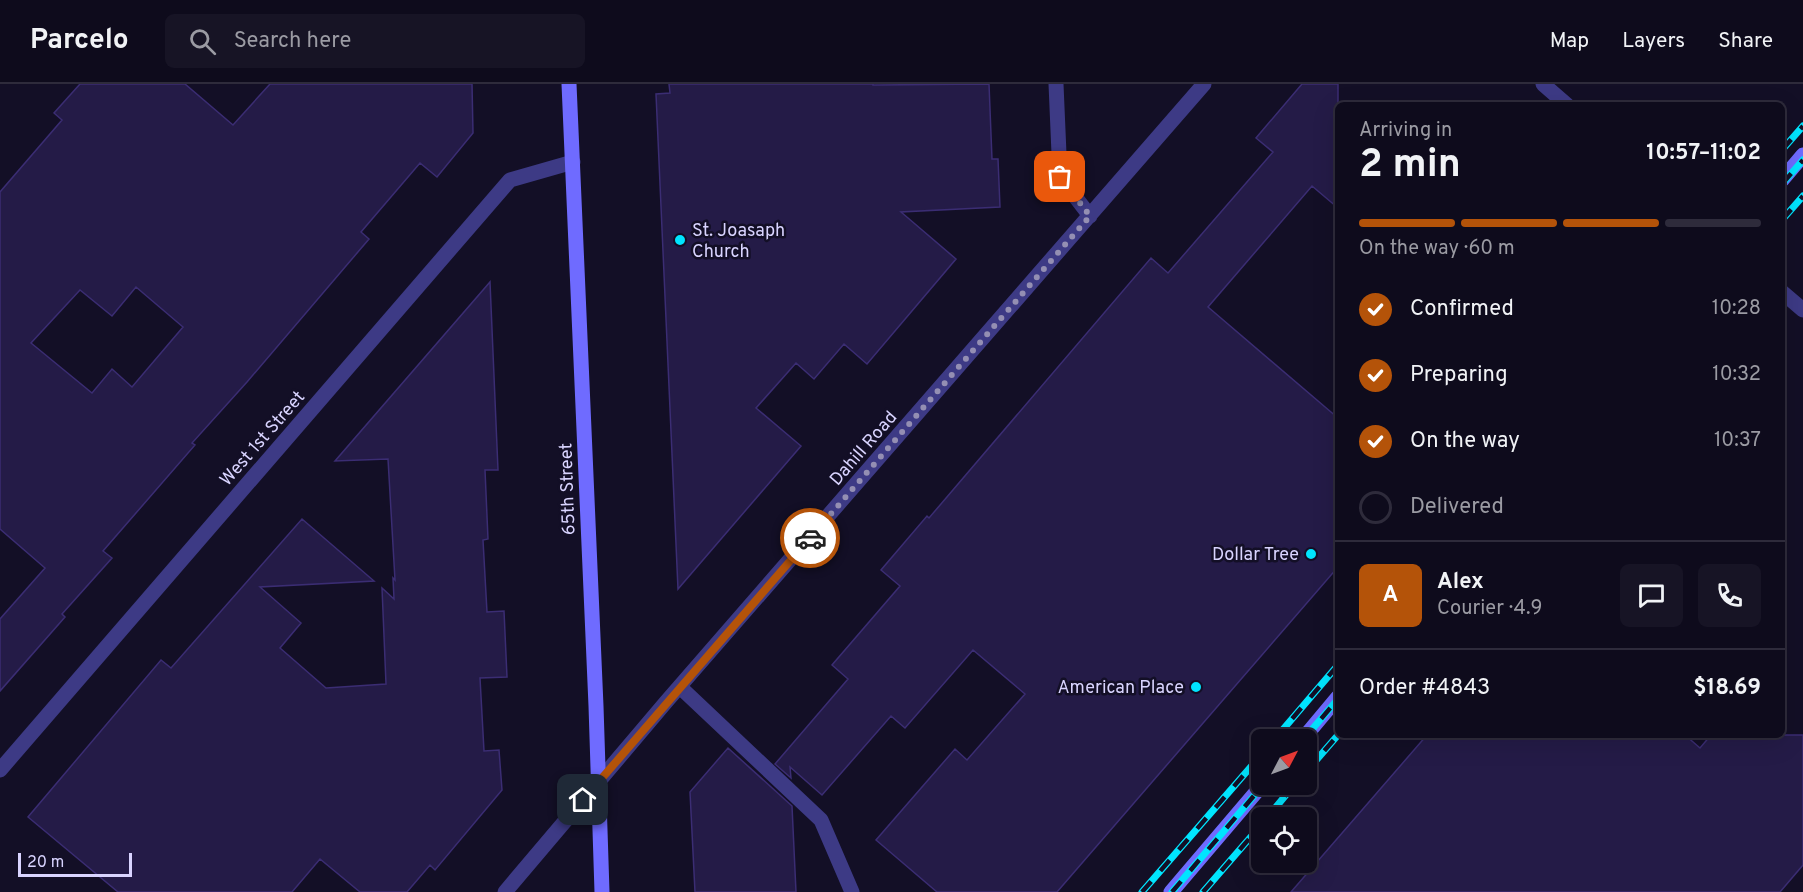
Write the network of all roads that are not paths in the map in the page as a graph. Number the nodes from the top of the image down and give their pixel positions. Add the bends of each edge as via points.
1 (569, 84) edge
2 (1056, 84) edge
3 (1204, 84) edge
4 (1543, 84) edge
5 (1564, 102) edge
6 (1803, 155) edge
7 (573, 162) junction
8 (1785, 176) edge
9 (1090, 216) junction
10 (1785, 295) edge
11 (1803, 310) edge
12 (680, 687) junction
13 (1335, 701) edge
14 (1311, 729) edge
15 (0, 770) edge
16 (598, 782) junction
17 (1254, 795) edge
18 (505, 892) edge
19 (602, 892) edge
20 (852, 892) edge
21 (1171, 892) edge

1 - 7 main road, 65th Street
2 - 9 street via 1060,177
3 - 9 street, Dahill Road
4 - 5 street
6 - 8 main road
7 - 15 street, West 1st Street via 510,180
7 - 16 main road, 65th Street
9 - 12 street, Dahill Road
10 - 11 street
12 - 16 street, Dahill Road
12 - 20 street via 821,820
13 - 14 main road
16 - 18 street, Dahill Road
16 - 19 main road, 65th Street
17 - 21 main road

